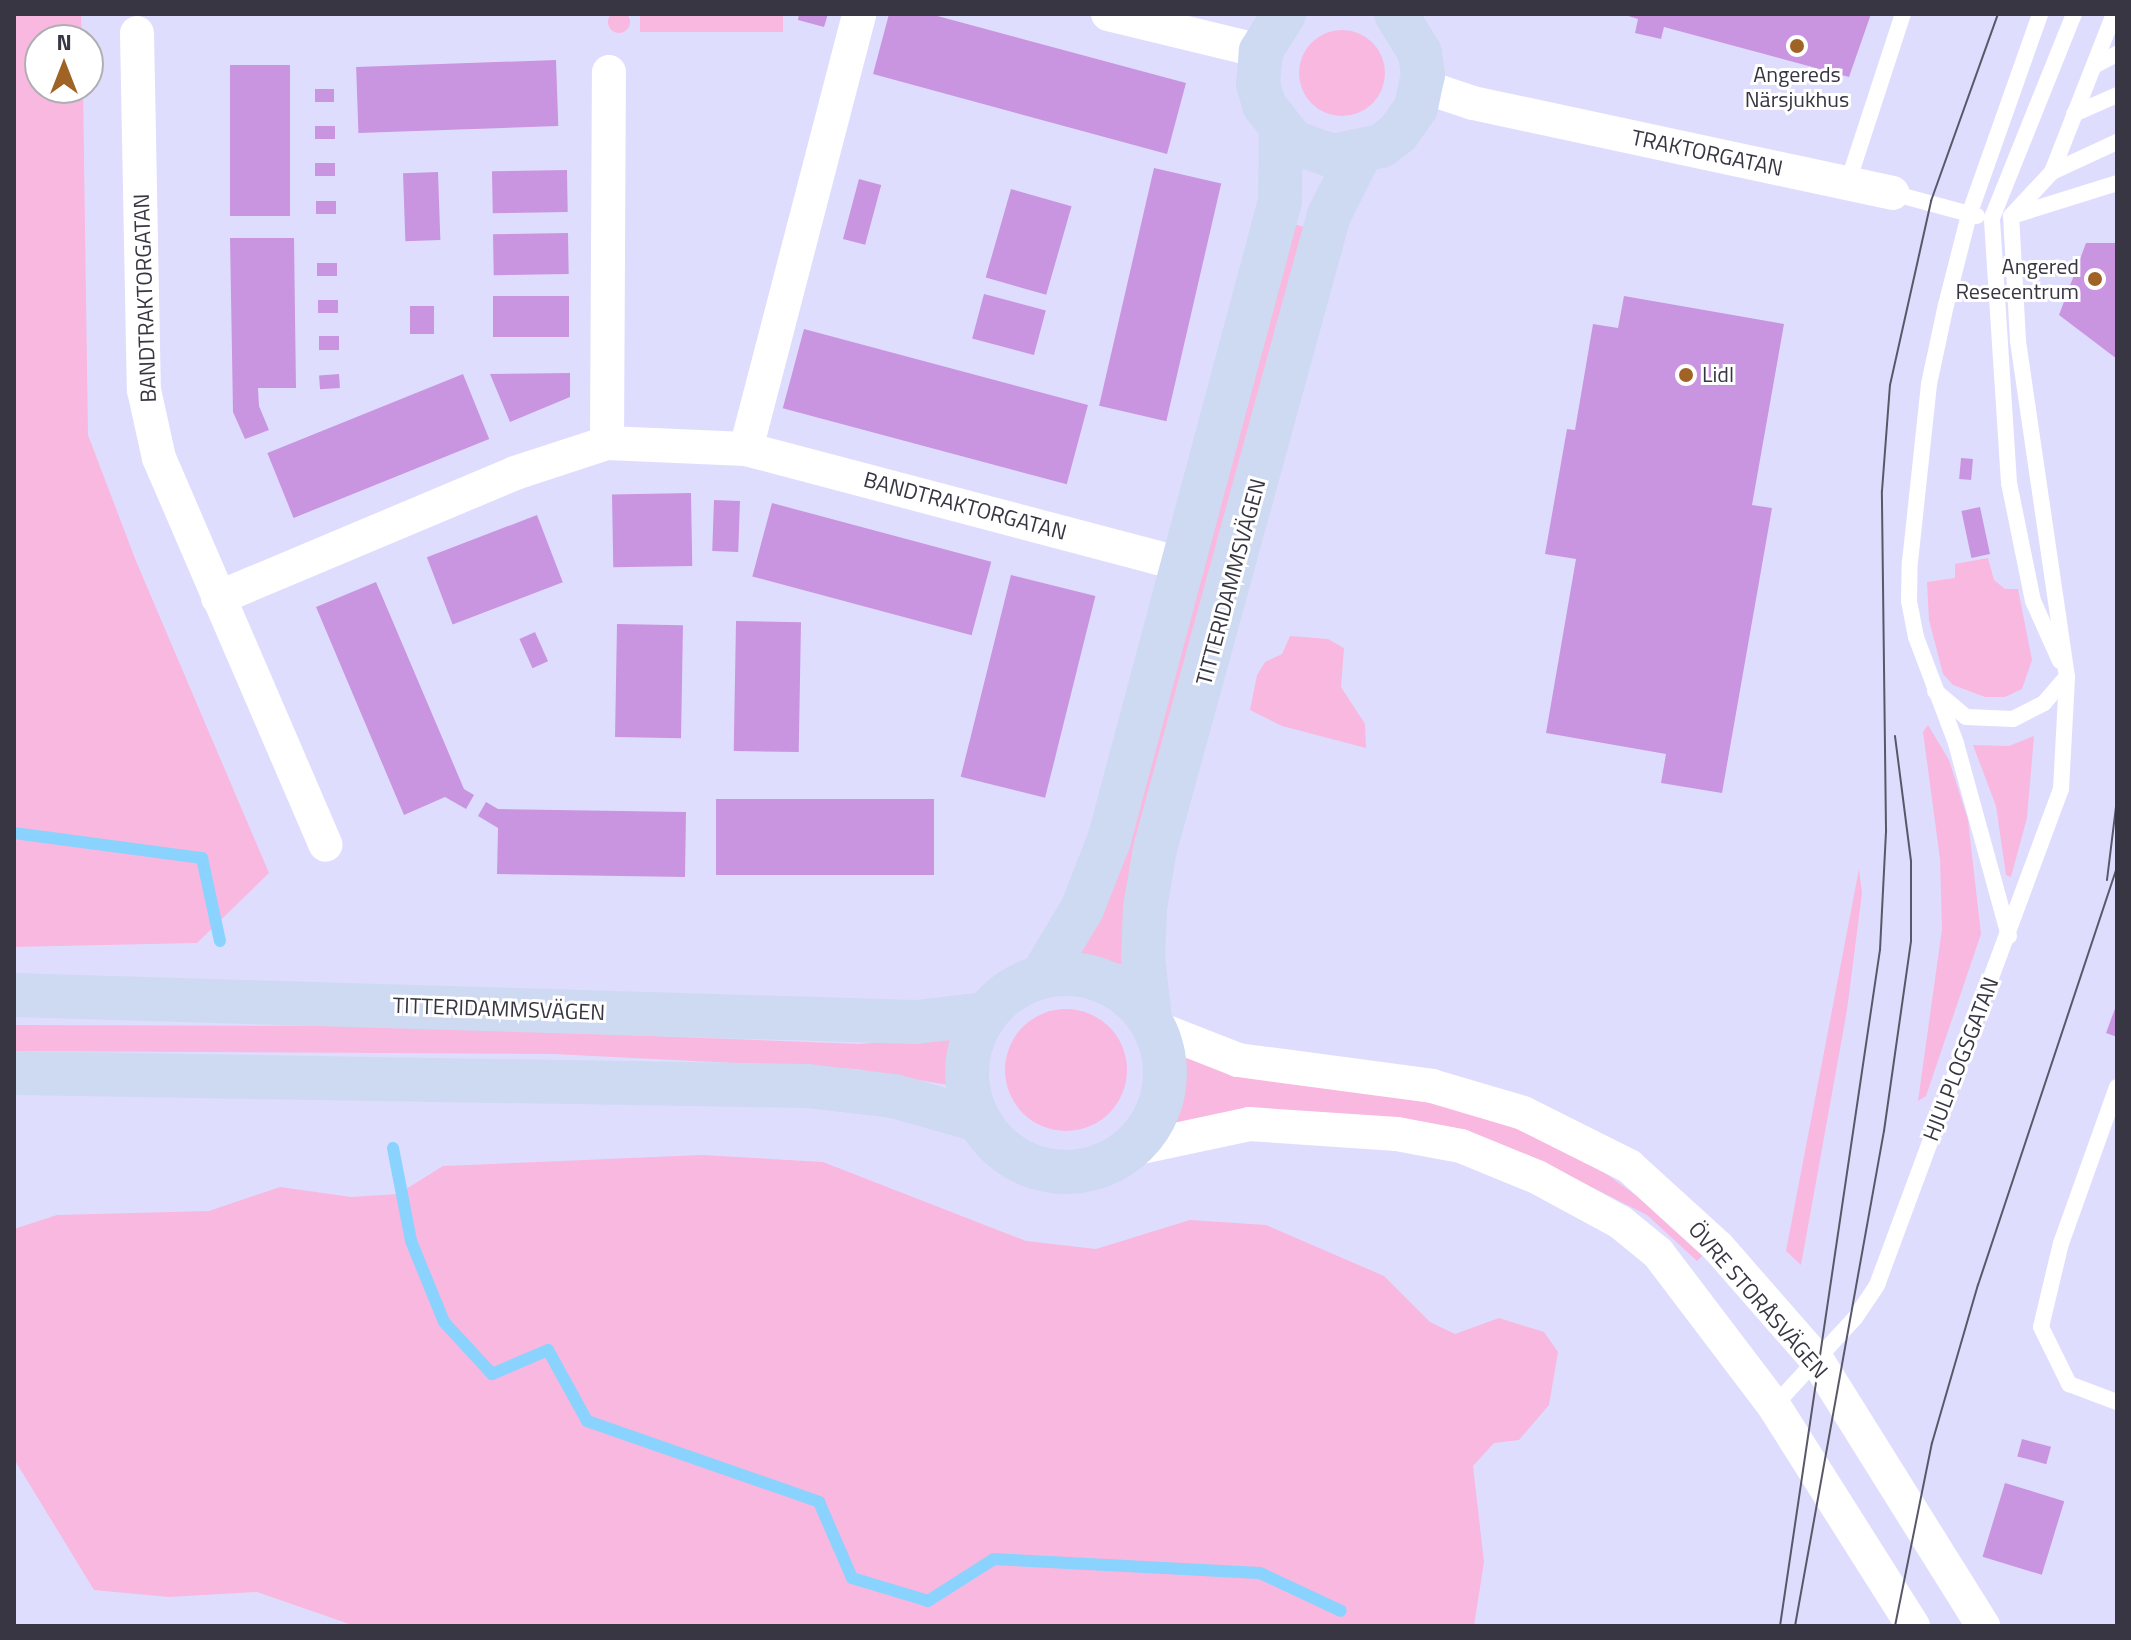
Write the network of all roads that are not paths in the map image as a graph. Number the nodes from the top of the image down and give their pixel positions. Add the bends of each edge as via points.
1 (859, 14) edge
2 (1108, 14) edge
3 (1284, 14) edge
4 (1903, 14) edge
5 (2040, 14) edge
6 (2074, 14) edge
7 (2114, 14) edge
8 (1402, 18) edge
9 (137, 33) dead end
10 (1261, 51) junction
11 (2117, 54) edge
12 (2094, 66) junction
13 (609, 72) dead end
14 (1422, 86) junction
15 (2117, 95) edge
16 (2074, 114) junction
17 (1281, 132) junction
18 (2117, 142) edge
19 (1360, 154) junction
20 (2052, 172) junction
21 (1848, 182) junction
22 (2117, 183) edge
23 (1892, 193) joint
24 (1969, 215) junction
25 (2011, 216) junction
26 (1992, 218) junction
27 (607, 443) junction
28 (746, 449) junction
29 (1184, 565) junction
30 (218, 598) junction
31 (2067, 677) junction
32 (1932, 689) junction
33 (326, 845) dead end
34 (2009, 936) junction
35 (1042, 976) junction
36 (14, 995) edge
37 (985, 1014) junction
38 (1152, 1023) junction
39 (14, 1073) edge
40 (2117, 1087) edge
41 (978, 1120) junction
42 (1128, 1150) junction
43 (1817, 1360) junction
44 (2117, 1402) edge
45 (1774, 1406) junction
46 (1913, 1626) edge
47 (1983, 1626) edge

1 - 28 street
2 - 10 street
3 - 10 street
4 - 21 lane
5 - 24 lane
6 - 26 lane
7 - 12 lane
8 - 14 street via 1420,53
9 - 30 street, BANDTRAKTORGATAN via 144,390 159,458
10 - 17 street via 1260,95
11 - 12 lane
12 - 16 lane
13 - 27 street
14 - 19 street via 1416,107 1398,133
14 - 21 street, TRAKTORGATAN via 1473,103
15 - 16 lane
16 - 20 lane
17 - 19 street via 1318,154
17 - 29 street via 1280,201
18 - 20 lane
19 - 38 street, TITTERIDAMMSVÄGEN via 1329,215 1155,849 1143,946
20 - 25 lane
21 - 23 street, TRAKTORGATAN
22 - 25 lane, TRAKTORGATAN
23 - 24 lane, TRAKTORGATAN
24 - 26 lane, TRAKTORGATAN
24 - 32 lane via 1929,384 1910,562 1909,601
25 - 26 lane, TRAKTORGATAN
25 - 31 lane, HJULPLOGSGATAN via 2018,340
26 - 31 lane via 2009,483 2033,601
27 - 28 street, BANDTRAKTORGATAN
27 - 30 street, BANDTRAKTORGATAN via 523,470
28 - 29 street, BANDTRAKTORGATAN
29 - 35 street via 1109,840 1082,909
30 - 33 street, BANDTRAKTORGATAN
31 - 32 lane via 2044,703 2013,719 1966,717
31 - 34 lane, HJULPLOGSGATAN via 2061,789
32 - 34 lane via 1956,743
34 - 43 lane, HJULPLOGSGATAN via 1877,1285
35 - 37 street via 1020,984
35 - 38 street via 1079,975 1114,986
36 - 37 street, TITTERIDAMMSVÄGEN via 916,1022
37 - 41 street via 968,1060 967,1085
38 - 42 street via 1166,1080 1160,1107
38 - 43 street, ÖVRE STORÅSVÄGEN via 1238,1060 1432,1086 1523,1113 1629,1166 1700,1231
39 - 41 street via 807,1086 894,1096
40 - 44 lane via 2061,1243 2041,1327 2069,1384
41 - 42 street via 995,1143 1046,1171 1089,1169
42 - 45 street, ÖVRE STORÅSVÄGEN via 1249,1124 1410,1136 1461,1146 1537,1177 1620,1222 1658,1253
43 - 45 lane, HJULPLOGSGATAN
43 - 47 street, ÖVRE STORÅSVÄGEN
45 - 46 street, ÖVRE STORÅSVÄGEN

